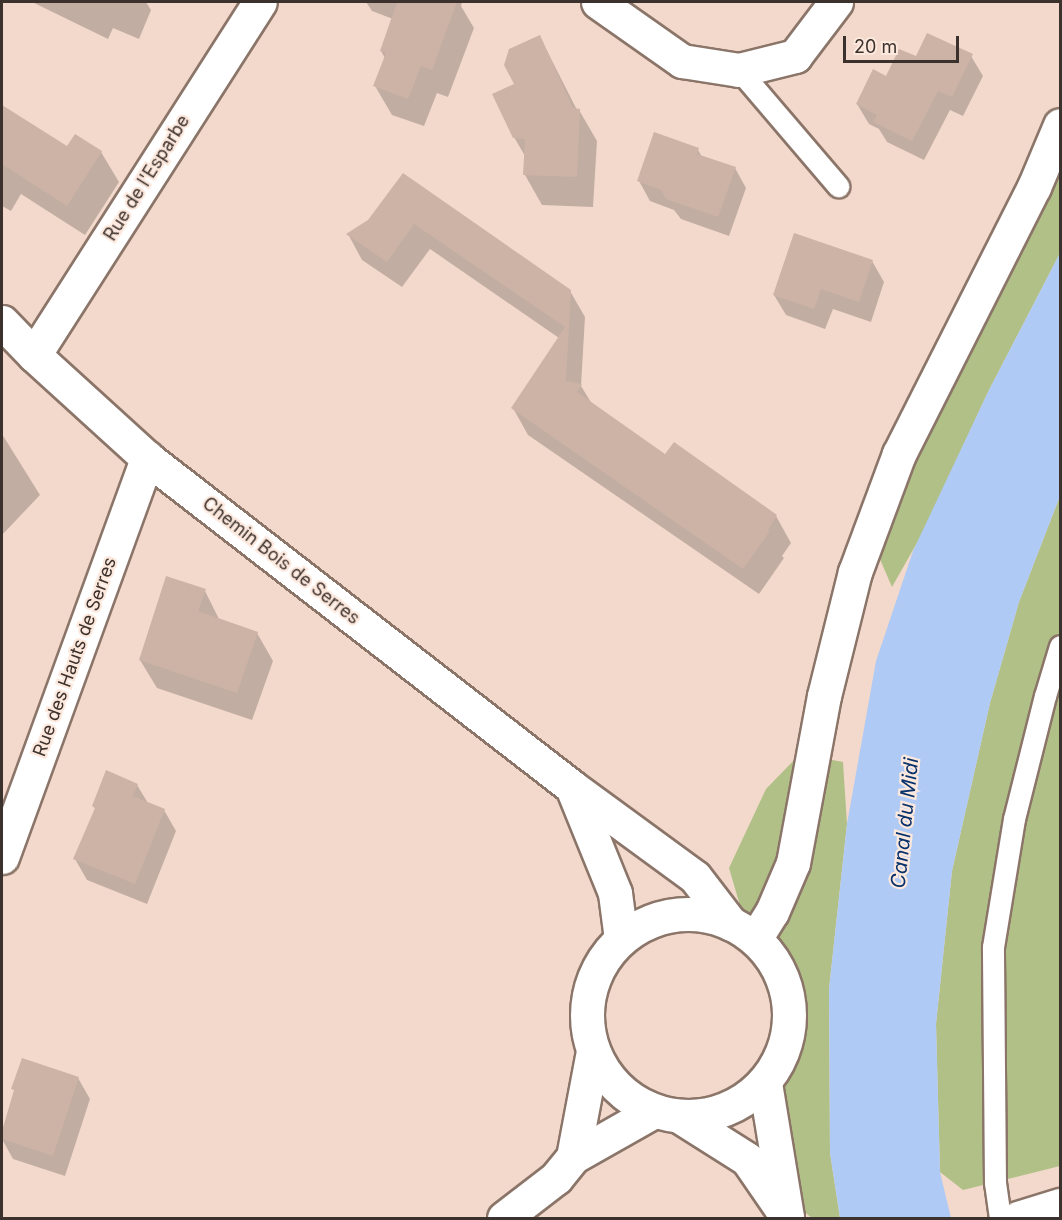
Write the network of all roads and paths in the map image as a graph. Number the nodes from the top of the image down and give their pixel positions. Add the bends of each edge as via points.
1 (260, 2) edge
2 (598, 2) edge
3 (836, 2) edge
4 (739, 70) junction
5 (1060, 125) edge
6 (837, 186) dead end
7 (2, 322) edge
8 (34, 356) junction
9 (147, 458) junction
10 (1060, 646) edge
11 (572, 787) junction
12 (2, 857) edge
13 (743, 931) junction
14 (621, 939) junction
15 (593, 1051) junction
16 (765, 1082) junction
17 (666, 1114) junction
18 (573, 1157) junction
19 (1060, 1205) edge
20 (504, 1218) edge
21 (788, 1218) edge
22 (1000, 1218) edge
23 (1018, 1218) edge

1 - 8 street, Rue de l'Esparbe
2 - 4 street via 682,61
3 - 4 street via 795,56
4 - 6 lane
5 - 13 street via 1034,186 891,474 855,572 824,696 793,863 772,912
7 - 8 street, Chemin Bois de Serres
8 - 9 street, Chemin Bois de Serres
9 - 11 street, Chemin Bois de Serres
9 - 12 street, Rue des Hauts de Serres
10 - 22 lane via 1014,819 993,948 995,1183
11 - 13 street, Chemin Bois de Serres via 695,877
11 - 14 street via 615,893
13 - 14 street via 703,915 674,915 645,923
13 - 16 street via 775,963 787,993 789,1024 782,1055
14 - 15 street via 601,962 590,991 587,1022
15 - 17 street via 609,1078 631,1099
15 - 18 street
16 - 17 street via 741,1102 711,1114
16 - 21 street
17 - 18 street
17 - 21 street via 747,1159
18 - 20 street via 556,1178
19 - 23 street

